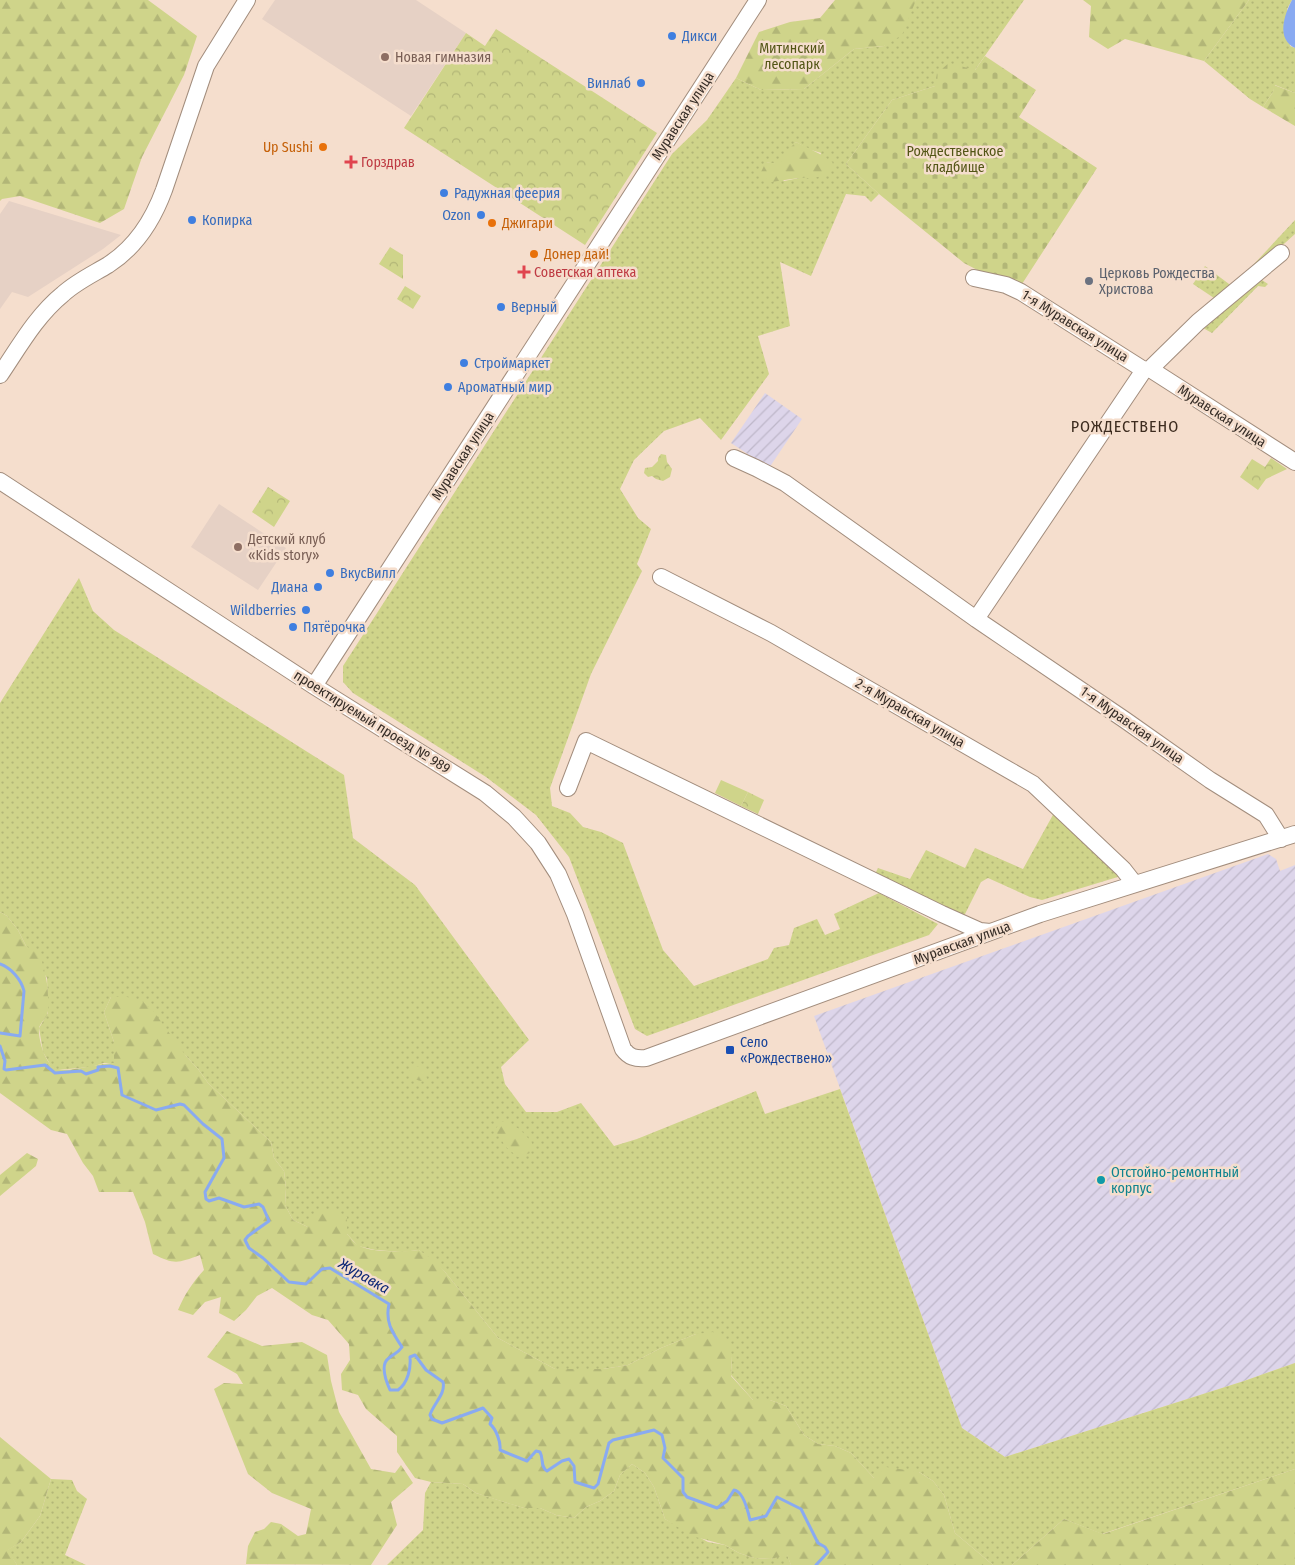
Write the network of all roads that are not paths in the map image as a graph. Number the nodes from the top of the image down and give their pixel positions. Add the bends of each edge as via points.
1 (246, 0) edge
2 (758, 0) edge
3 (1281, 253) dead end
4 (974, 278) dead end
5 (1147, 369) junction
6 (0, 375) edge
7 (734, 458) dead end
8 (1295, 462) edge
9 (0, 481) edge
10 (661, 576) dead end
11 (976, 619) junction
12 (314, 686) junction
13 (568, 788) dead end
14 (1288, 836) edge
15 (1134, 883) junction
16 (992, 932) junction
17 (632, 1058) joint

1 - 6 street via 206,66 164,190 146,228 110,264 64,293 50,306 33,325
2 - 12 street, Муравская улица
3 - 5 street
4 - 5 street, 1-я Муравская улица via 1021,292
5 - 8 street, Муравская улица
5 - 11 street
7 - 11 street, 1-я Муравская улица via 785,483
9 - 12 street, проектируемый проезд № 989
10 - 15 street, 2-я Муравская улица via 771,633 1033,784
11 - 14 street, 1-я Муравская улица via 1266,815
12 - 17 street, проектируемый проезд № 989 via 485,793 538,843 558,874 623,1048
13 - 16 street via 586,742 970,928
14 - 15 street, Муравская улица
15 - 16 street, Муравская улица
16 - 17 street, Муравская улица via 646,1058

